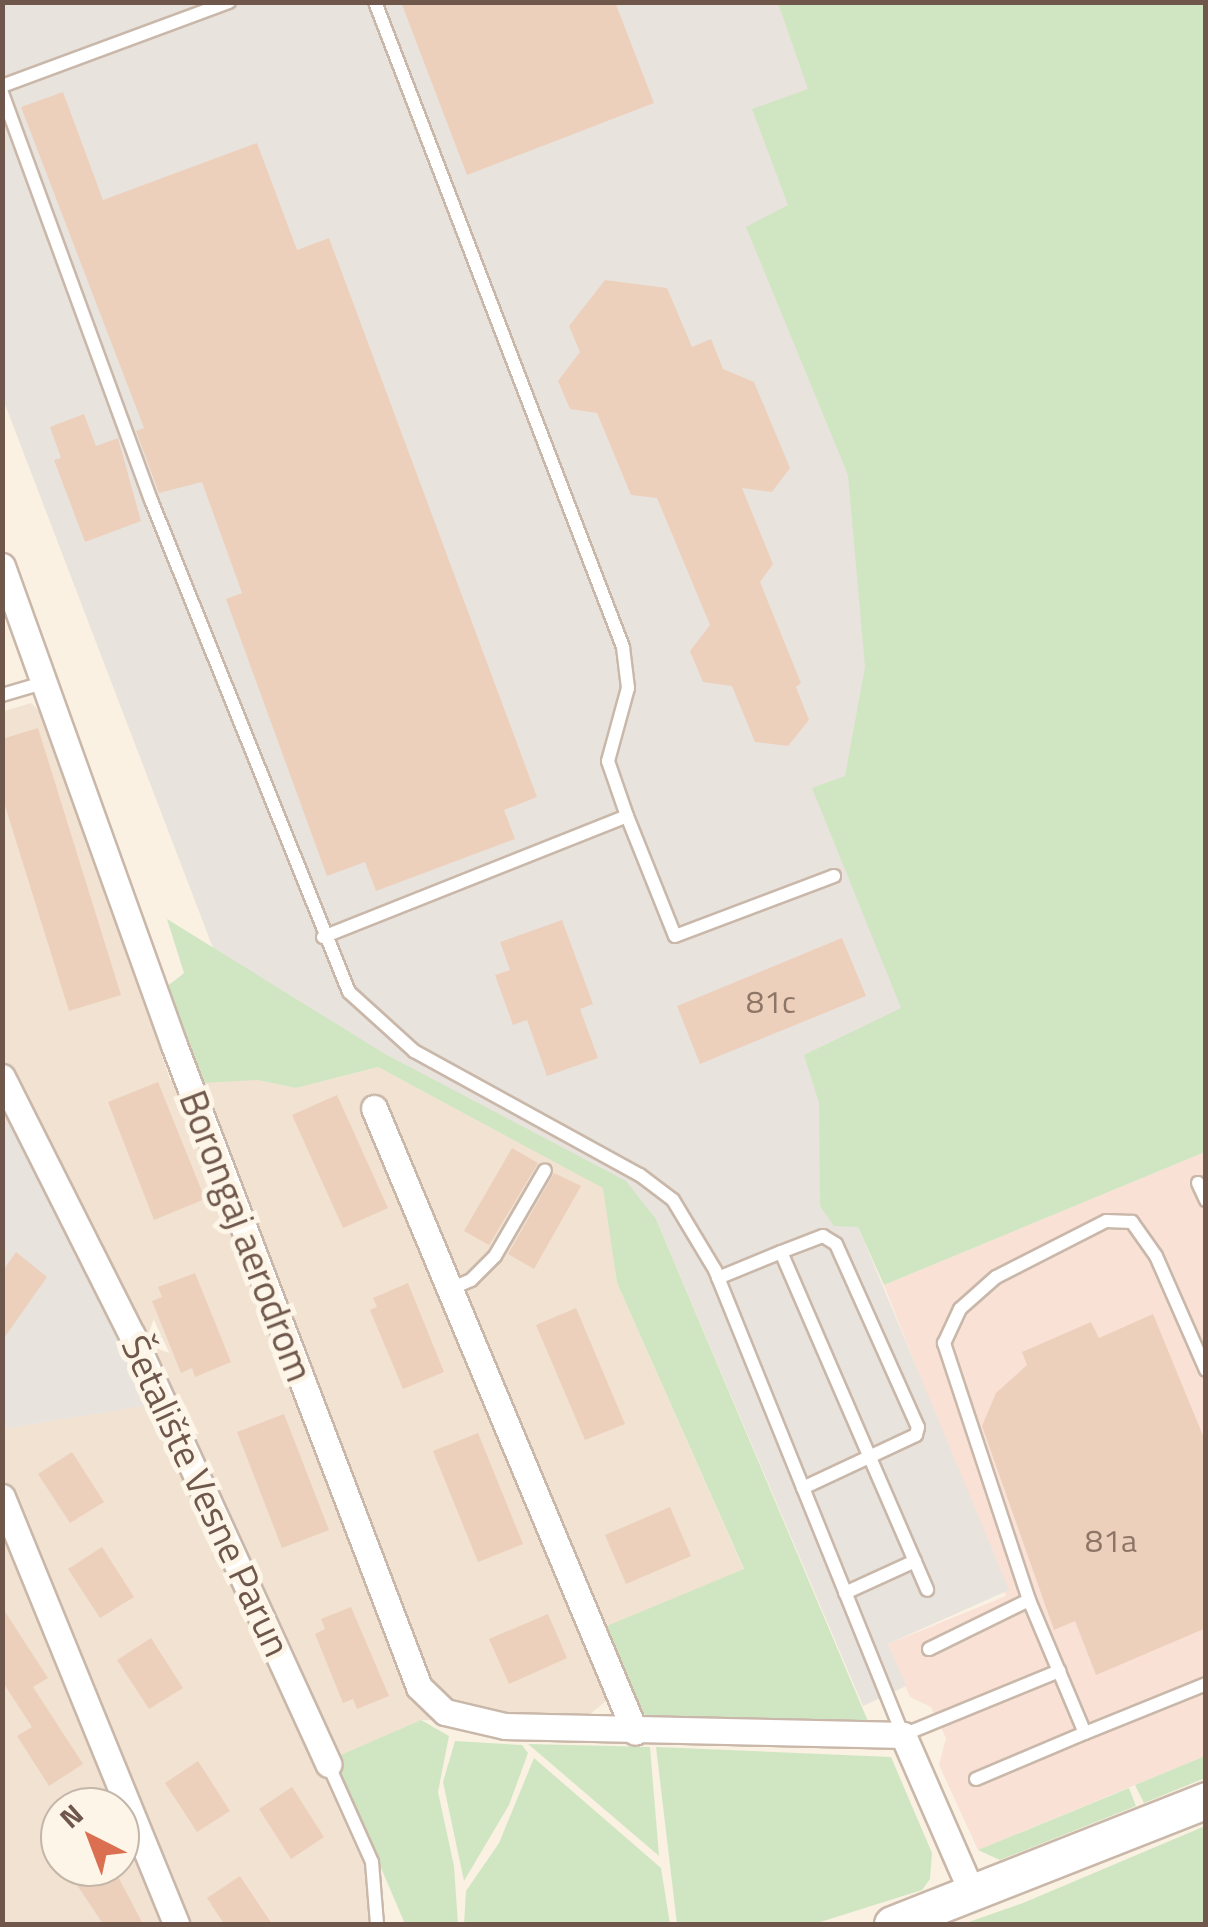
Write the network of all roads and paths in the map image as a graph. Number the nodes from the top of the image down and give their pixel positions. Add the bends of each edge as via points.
1 (229, 2) edge
2 (375, 2) edge
3 (2, 90) edge
4 (2, 566) edge
5 (46, 682) junction
6 (2, 695) edge
7 (627, 816) junction
8 (834, 876) dead end
9 (323, 937) junction
10 (2, 1077) edge
11 (374, 1108) dead end
12 (545, 1170) dead end
13 (1198, 1183) dead end
14 (1206, 1200) edge
15 (781, 1252) junction
16 (718, 1278) junction
17 (450, 1288) junction
18 (1206, 1370) edge
19 (870, 1457) junction
20 (803, 1488) junction
21 (2, 1498) edge
22 (915, 1561) junction
23 (928, 1590) dead end
24 (845, 1593) junction
25 (1029, 1600) junction
26 (929, 1648) dead end
27 (1060, 1671) junction
28 (1206, 1684) edge
29 (635, 1732) junction
30 (1084, 1732) junction
31 (903, 1735) junction
32 (328, 1764) joint
33 (976, 1778) dead end
34 (1206, 1800) edge
35 (972, 1893) junction
36 (176, 1924) edge
37 (378, 1924) edge
38 (892, 1924) edge

1 - 3 lane
2 - 7 lane via 623,647 628,688 608,761
3 - 9 lane via 151,500
4 - 5 street, Borongaj aerodrom
5 - 6 lane
5 - 29 street, Borongaj aerodrom via 174,1045 414,1677 445,1712 467,1721
7 - 8 lane via 676,936
7 - 9 lane
9 - 16 lane via 349,992 414,1051 673,1200
10 - 32 street, Šetalište Vesne Parun via 132,1335
11 - 17 street
12 - 17 lane via 495,1256 471,1280
13 - 14 lane
15 - 16 lane
15 - 19 lane
15 - 19 lane via 823,1236 836,1244 918,1427 916,1435
16 - 20 lane
17 - 29 street
18 - 25 lane via 1156,1256 1132,1222 1106,1221 996,1277 960,1309 944,1343
19 - 20 lane
19 - 22 lane
20 - 24 lane
21 - 36 street
22 - 23 lane
22 - 24 lane
24 - 31 lane
25 - 26 lane
25 - 27 lane
27 - 30 lane
27 - 31 lane
28 - 30 lane
29 - 31 street, Borongaj aerodrom
30 - 33 lane
31 - 35 street
32 - 37 lane, Šetalište Vesne Parun via 372,1862
34 - 35 street
35 - 38 street

